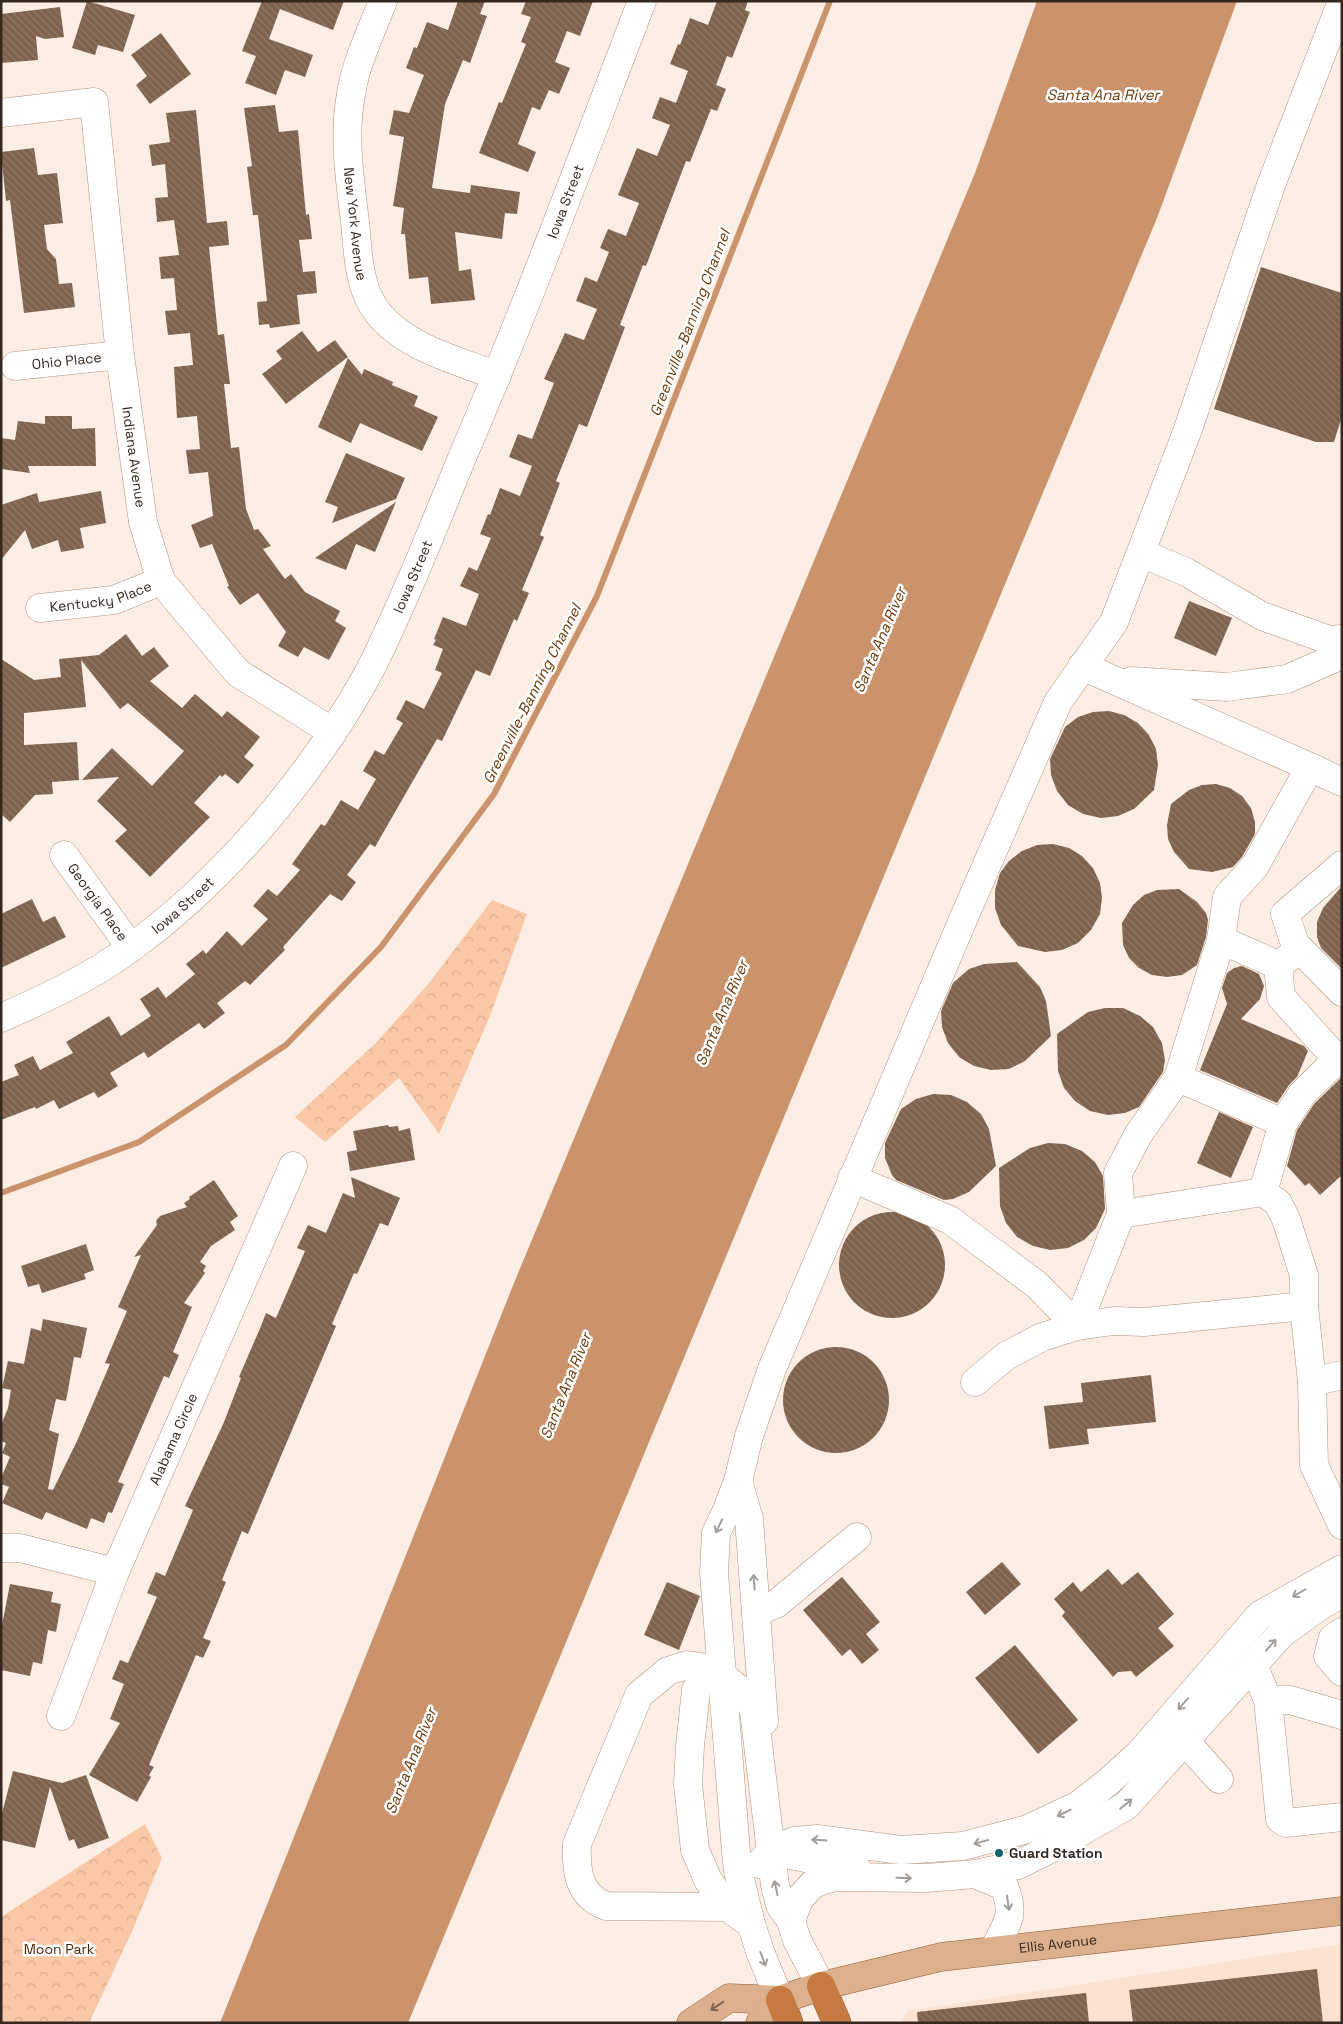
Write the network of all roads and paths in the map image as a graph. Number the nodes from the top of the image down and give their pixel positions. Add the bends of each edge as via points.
1 (383, 1) edge
2 (642, 1) edge
3 (1342, 1) edge
4 (1, 113) edge
5 (120, 355) junction
6 (15, 366) dead end
7 (497, 376) junction
8 (1141, 553) junction
9 (161, 581) junction
10 (40, 608) dead end
11 (1342, 639) edge
12 (1342, 655) edge
13 (1082, 666) junction
14 (1114, 680) junction
15 (333, 732) junction
16 (1310, 767) junction
17 (1342, 782) edge
18 (64, 855) dead end
19 (1342, 865) edge
20 (1221, 940) junction
21 (131, 948) junction
22 (1289, 958) junction
23 (1342, 992) edge
24 (1, 1018) edge
25 (1340, 1057) edge
26 (1178, 1078) junction
27 (1283, 1124) junction
28 (293, 1166) dead end
29 (852, 1178) junction
30 (1263, 1192) junction
31 (1121, 1214) junction
32 (1304, 1306) junction
33 (1077, 1326) junction
34 (1342, 1375) edge
35 (976, 1382) dead end
36 (1312, 1382) junction
37 (738, 1481) junction
38 (1342, 1525) edge
39 (857, 1537) dead end
40 (1, 1548) edge
41 (1342, 1569) edge
42 (115, 1572) junction
43 (1342, 1594) edge
44 (756, 1612) junction
45 (1342, 1632) edge
46 (1253, 1665) junction
47 (715, 1672) junction
48 (1342, 1672) edge
49 (1268, 1700) junction
50 (1342, 1715) edge
51 (61, 1716) dead end
52 (725, 1716) junction
53 (1185, 1741) junction
54 (1219, 1779) dead end
55 (1342, 1817) edge
56 (770, 1852) junction
57 (975, 1874) junction
58 (877, 1876) junction
59 (736, 1901) junction
60 (1342, 1911) edge
61 (791, 1921) junction
62 (994, 1949) junction
63 (821, 1986) junction
64 (784, 2012) edge
65 (691, 2023) edge
66 (760, 2023) edge
67 (837, 2023) edge

1 - 7 street, New York Avenue via 357,68 347,117 348,167 361,273 378,313 398,332 422,346
2 - 7 street, Iowa Street
3 - 8 street via 1271,185 1187,432
4 - 5 street, Indiana Avenue via 94,102
5 - 6 street, Ohio Place
5 - 9 street, Indiana Avenue via 143,522
7 - 15 street, Iowa Street via 390,630
8 - 11 street via 1186,572 1262,616 1328,640
8 - 13 street via 1114,622
9 - 10 street, Kentucky Place via 114,600
9 - 15 street, Indiana Avenue via 238,673
12 - 14 street via 1287,679 1227,687
13 - 14 street
13 - 29 street via 1058,702
14 - 16 street
15 - 21 street, Iowa Street via 283,799 228,864
16 - 17 street
16 - 20 street via 1254,866 1226,897
18 - 21 street, Georgia Place
19 - 22 street via 1285,914 1295,944
20 - 22 street
20 - 26 street
21 - 24 street, Iowa Street via 57,993
22 - 23 street
22 - 25 street via 1281,997
25 - 27 street via 1302,1094
26 - 27 street
26 - 31 street via 1138,1135 1118,1173
27 - 30 street
28 - 42 street, Alabama Circle
29 - 33 street via 950,1220 1037,1285
29 - 37 street via 772,1369 749,1436
30 - 31 street
30 - 32 street via 1278,1203 1286,1219 1304,1275
31 - 33 street
32 - 33 street
32 - 36 street
33 - 35 street via 1042,1337 1006,1356
34 - 36 street
36 - 38 street via 1314,1465
44 -> 37 street via 749,1519
37 -> 47 street via 716,1533
39 - 44 street via 776,1604
40 - 42 street via 20,1548
41 -> 56 street via 1260,1616 1140,1753 1107,1783 1060,1815 1028,1829 963,1846 901,1850 817,1839 794,1841
42 - 51 street, Alabama Circle
46 -> 43 street via 1282,1633
44 - 56 street via 770,1797
45 - 48 street via 1333,1638 1328,1656
46 - 49 street
46 - 53 street
47 - 52 street
47 - 56 street via 749,1699 754,1711
47 - 59 street via 696,1690 688,1784 695,1850 708,1880
47 - 59 street via 686,1665 668,1670 639,1695 577,1844 576,1862 585,1891 594,1902 606,1906
49 - 50 street via 1290,1700
49 - 55 street via 1280,1819 1286,1823
52 - 56 street via 737,1741 745,1833
52 - 59 street via 738,1871
53 - 54 street
57 -> 53 street via 1018,1865 1126,1806
56 - 58 street via 858,1869
56 - 59 street via 755,1868
61 -> 56 street via 780,1905
58 -> 57 street via 926,1878
57 -> 62 street via 1004,1886 1010,1902 1006,1925
58 - 61 street via 834,1878 813,1884 799,1899
59 -> 64 street via 751,1924
60 - 62 main road, Ellis Avenue
61 - 63 street via 797,1940
62 - 63 main road, Ellis Avenue via 941,1956
63 - 64 main road, Ellis Avenue
63 - 67 highway
64 -> 65 main road via 729,1998
64 - 66 main road

